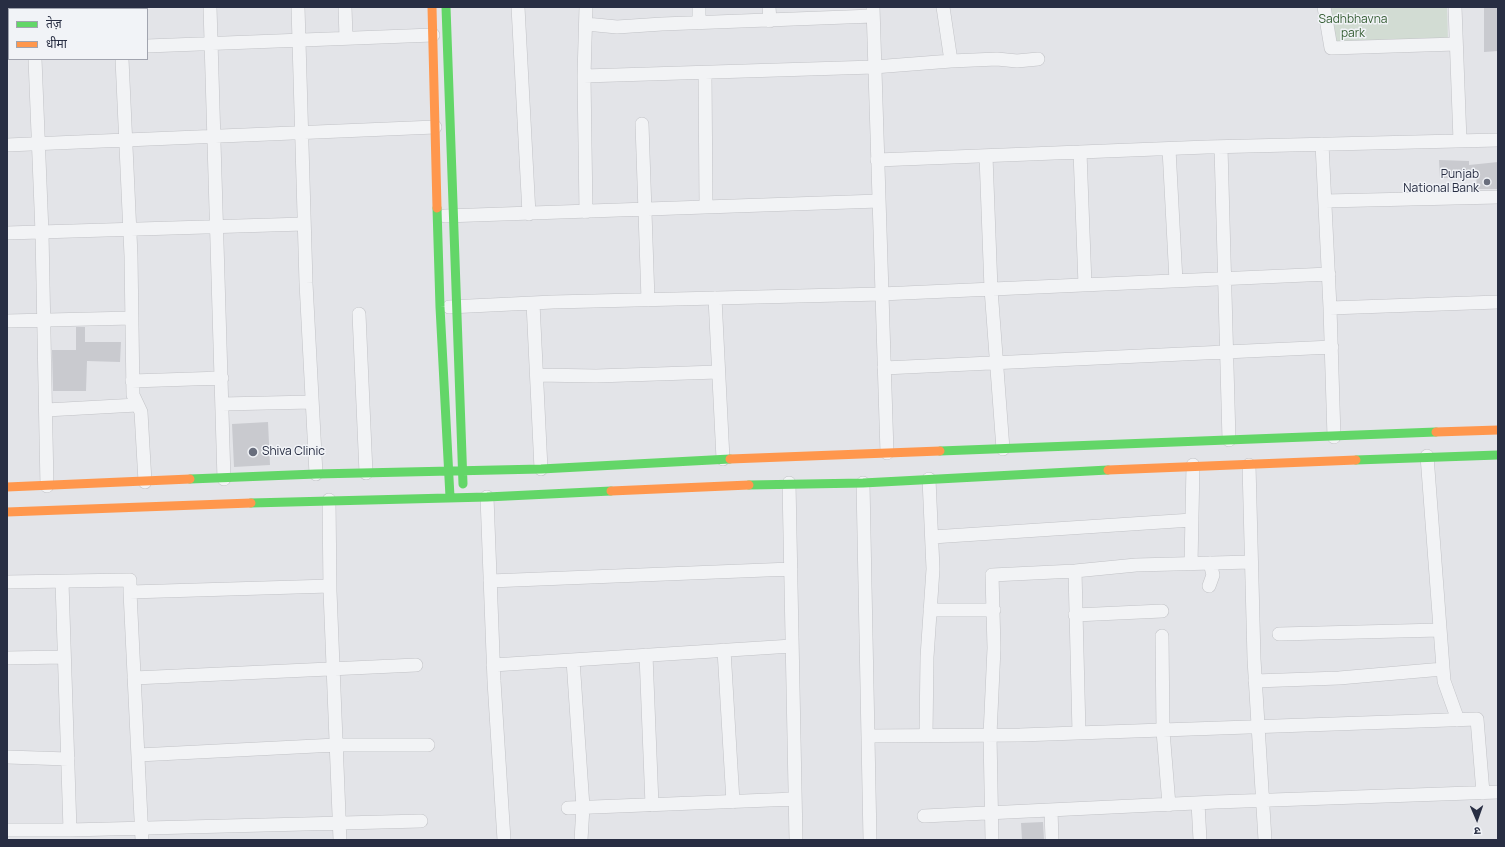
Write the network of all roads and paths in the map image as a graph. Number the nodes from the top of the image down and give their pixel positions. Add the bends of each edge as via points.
1 (210, 7) edge
2 (298, 7) edge
3 (344, 7) edge
4 (432, 7) edge
5 (446, 7) edge
6 (518, 7) edge
7 (586, 7) edge
8 (699, 7) edge
9 (769, 7) edge
10 (943, 7) edge
11 (1324, 7) edge
12 (1455, 7) edge
13 (873, 12) edge
14 (770, 21) junction
15 (699, 23) junction
16 (586, 24) junction
17 (433, 35) junction
18 (346, 38) junction
19 (299, 40) junction
20 (211, 42) junction
21 (1456, 44) junction
22 (148, 46) edge
23 (1038, 59) dead end
24 (35, 60) edge
25 (122, 60) edge
26 (951, 61) junction
27 (874, 68) junction
28 (705, 73) junction
29 (584, 76) junction
30 (642, 124) dead end
31 (435, 127) junction
32 (302, 132) junction
33 (214, 136) junction
34 (1498, 140) edge
35 (125, 141) junction
36 (1460, 141) junction
37 (39, 144) junction
38 (1322, 144) junction
39 (7, 145) edge
40 (1221, 147) junction
41 (1169, 148) junction
42 (1080, 152) junction
43 (986, 156) junction
44 (877, 160) junction
45 (1498, 197) edge
46 (879, 201) junction
47 (1325, 201) junction
48 (706, 206) junction
49 (643, 209) junction
50 (586, 212) junction
51 (529, 214) junction
52 (453, 216) junction
53 (438, 217) junction
54 (304, 224) junction
55 (218, 227) junction
56 (130, 229) junction
57 (7, 233) edge
58 (42, 233) junction
59 (1329, 274) junction
60 (1225, 279) junction
61 (1176, 281) junction
62 (1085, 285) junction
63 (991, 289) junction
64 (881, 294) junction
65 (715, 298) junction
66 (648, 300) junction
67 (1498, 302) edge
68 (533, 303) junction
69 (440, 307) junction
70 (457, 307) junction
71 (1330, 308) junction
72 (359, 314) dead end
73 (132, 318) junction
74 (7, 320) edge
75 (44, 320) junction
76 (1332, 348) junction
77 (1227, 353) junction
78 (997, 364) junction
79 (884, 368) junction
80 (718, 372) junction
81 (537, 375) junction
82 (222, 378) junction
83 (132, 380) junction
84 (312, 402) junction
85 (222, 404) junction
86 (138, 405) junction
87 (46, 410) junction
88 (1498, 430) edge
89 (1334, 436) junction
90 (1229, 440) junction
91 (1003, 450) junction
92 (886, 453) junction
93 (1498, 455) edge
94 (1427, 456) junction
95 (723, 459) junction
96 (1193, 465) junction
97 (1249, 465) junction
98 (541, 469) junction
99 (448, 471) junction
100 (366, 472) junction
101 (462, 472) junction
102 (316, 474) junction
103 (224, 479) junction
104 (929, 479) junction
105 (145, 482) junction
106 (789, 483) junction
107 (863, 483) junction
108 (47, 486) junction
109 (7, 487) edge
110 (450, 497) junction
111 (464, 497) junction
112 (487, 497) junction
113 (329, 500) junction
114 (7, 512) edge
115 (1192, 520) junction
116 (932, 537) junction
117 (1251, 562) junction
118 (1210, 563) junction
119 (1191, 564) junction
120 (791, 569) junction
121 (1075, 571) junction
122 (490, 581) junction
123 (7, 582) edge
124 (62, 582) junction
125 (330, 586) junction
126 (1209, 586) dead end
127 (130, 592) junction
128 (930, 610) junction
129 (994, 610) junction
130 (1162, 611) dead end
131 (1075, 615) junction
132 (1440, 630) junction
133 (1278, 634) dead end
134 (1162, 636) dead end
135 (792, 646) junction
136 (724, 650) junction
137 (646, 655) junction
138 (64, 657) junction
139 (7, 658) edge
140 (573, 660) junction
141 (416, 665) dead end
142 (493, 665) junction
143 (333, 668) junction
144 (1443, 669) junction
145 (134, 678) junction
146 (1255, 681) junction
147 (1458, 720) junction
148 (1258, 728) junction
149 (1163, 731) junction
150 (1080, 733) junction
151 (926, 735) junction
152 (990, 735) junction
153 (868, 736) junction
154 (336, 745) junction
155 (428, 745) dead end
156 (138, 755) junction
157 (7, 757) edge
158 (68, 759) junction
159 (1498, 792) edge
160 (1483, 793) junction
161 (795, 799) junction
162 (1263, 801) junction
163 (733, 802) junction
164 (1198, 803) junction
165 (652, 804) junction
166 (1169, 805) junction
167 (583, 807) junction
168 (568, 808) dead end
169 (1051, 810) junction
170 (991, 813) junction
171 (924, 816) dead end
172 (421, 821) dead end
173 (339, 822) junction
174 (7, 830) edge
175 (70, 830) junction
176 (142, 834) edge
177 (340, 840) edge
178 (504, 840) edge
179 (581, 840) edge
180 (796, 840) edge
181 (870, 840) edge
182 (992, 840) edge
183 (1052, 840) edge
184 (1200, 840) edge
185 (1265, 840) edge

1 - 20 street
2 - 19 street
3 - 18 street
4 - 17 street
5 - 52 street
6 - 51 street
7 - 16 street
8 - 15 street
9 - 14 street
10 - 26 street
11 - 21 street via 1331,48
12 - 21 street
13 - 14 street
13 - 27 street
14 - 15 street
15 - 16 street via 617,27
16 - 29 street
17 - 18 street
17 - 31 street
18 - 19 street
19 - 20 street
19 - 32 street
20 - 22 street
20 - 33 street
21 - 36 street
23 - 26 street via 1017,62 997,59
24 - 37 street
25 - 35 street
26 - 27 street
27 - 28 street
27 - 44 street
28 - 29 street
28 - 48 street
29 - 50 street
30 - 49 street
31 - 32 street
31 - 53 street
32 - 33 street
32 - 54 street
33 - 35 street
33 - 55 street
34 - 36 street
35 - 37 street
35 - 56 street
36 - 38 street
37 - 39 street
37 - 58 street
38 - 40 street
38 - 47 street
40 - 41 street
40 - 60 street
41 - 42 street
41 - 61 street
42 - 43 street
42 - 62 street
43 - 44 street
43 - 63 street
44 - 46 street
45 - 47 street
46 - 48 street
46 - 64 street
47 - 59 street
48 - 49 street
49 - 50 street
49 - 66 street
50 - 51 street
51 - 52 street
52 - 53 street
52 - 70 street
53 - 69 street
54 - 55 street
54 - 84 street
55 - 56 street
55 - 82 street
56 - 58 street
56 - 73 street
57 - 58 street
58 - 75 street
59 - 60 street
59 - 71 street
60 - 61 street
60 - 77 street
61 - 62 street
62 - 63 street
63 - 64 street
63 - 78 street
64 - 65 street
64 - 79 street
65 - 66 street
65 - 80 street
66 - 68 street
67 - 71 street
68 - 70 street
68 - 81 street
69 - 70 street
69 - 99 street
70 - 101 street
71 - 76 street
72 - 100 street
73 - 75 street
73 - 83 street
74 - 75 street
75 - 87 street
76 - 77 street
76 - 89 street
77 - 78 street
77 - 90 street
78 - 79 street
78 - 91 street
79 - 92 street
80 - 81 street
80 - 95 street
81 - 98 street
82 - 83 street
82 - 85 street
83 - 86 street via 132,395
84 - 85 street
84 - 102 street
85 - 103 street
86 - 87 street
86 - 105 street via 141,412
87 - 108 street
88 - 89 street
89 - 90 street
90 - 91 street
91 - 92 street
92 - 95 street
93 - 94 street
94 - 97 street
94 - 132 street
95 - 98 street
96 - 97 street
96 - 104 street
96 - 115 street
97 - 117 street
98 - 101 street
99 - 100 street
99 - 101 street
99 - 110 street
100 - 102 street
101 - 111 street
102 - 103 street
103 - 105 street
104 - 107 street
104 - 116 street
105 - 108 street
106 - 107 street
106 - 112 street
106 - 120 street
107 - 153 street
108 - 109 street
110 - 111 street
110 - 113 street
111 - 112 street
112 - 122 street
113 - 114 street
113 - 125 street
115 - 116 street
115 - 119 street
116 - 128 street
117 - 118 street
117 - 146 street
118 - 119 street
118 - 126 street via 1213,575
119 - 121 street via 1136,565
120 - 122 street
120 - 135 street
121 - 129 street via 992,574
121 - 131 street
122 - 142 street
123 - 124 street
124 - 127 street via 130,580
124 - 138 street
125 - 127 street
125 - 143 street
127 - 145 street
128 - 129 street
128 - 151 street
129 - 152 street
130 - 131 street
131 - 150 street
132 - 133 street
132 - 144 street
134 - 149 street
135 - 136 street
135 - 161 street
136 - 137 street
136 - 163 street
137 - 140 street
137 - 165 street
138 - 139 street
138 - 158 street
140 - 142 street
140 - 167 street
141 - 143 street
142 - 178 street
143 - 145 street
143 - 154 street
144 - 146 street via 1339,678
144 - 147 street via 1444,681
145 - 156 street
146 - 148 street
147 - 148 street
147 - 160 street via 1477,720
148 - 149 street
148 - 162 street
149 - 150 street
149 - 166 street
150 - 152 street
151 - 152 street
151 - 153 street
152 - 170 street
153 - 181 street
154 - 155 street
154 - 156 street
154 - 173 street
156 - 176 street
157 - 158 street
158 - 175 street
159 - 160 street
160 - 162 street
161 - 163 street
161 - 180 street
162 - 164 street
162 - 185 street
163 - 165 street
164 - 166 street
164 - 184 street
165 - 167 street
166 - 169 street
167 - 168 street
167 - 179 street
169 - 170 street
169 - 183 street
170 - 171 street
170 - 182 street
172 - 173 street
173 - 176 street
173 - 177 street
174 - 175 street
175 - 176 street

